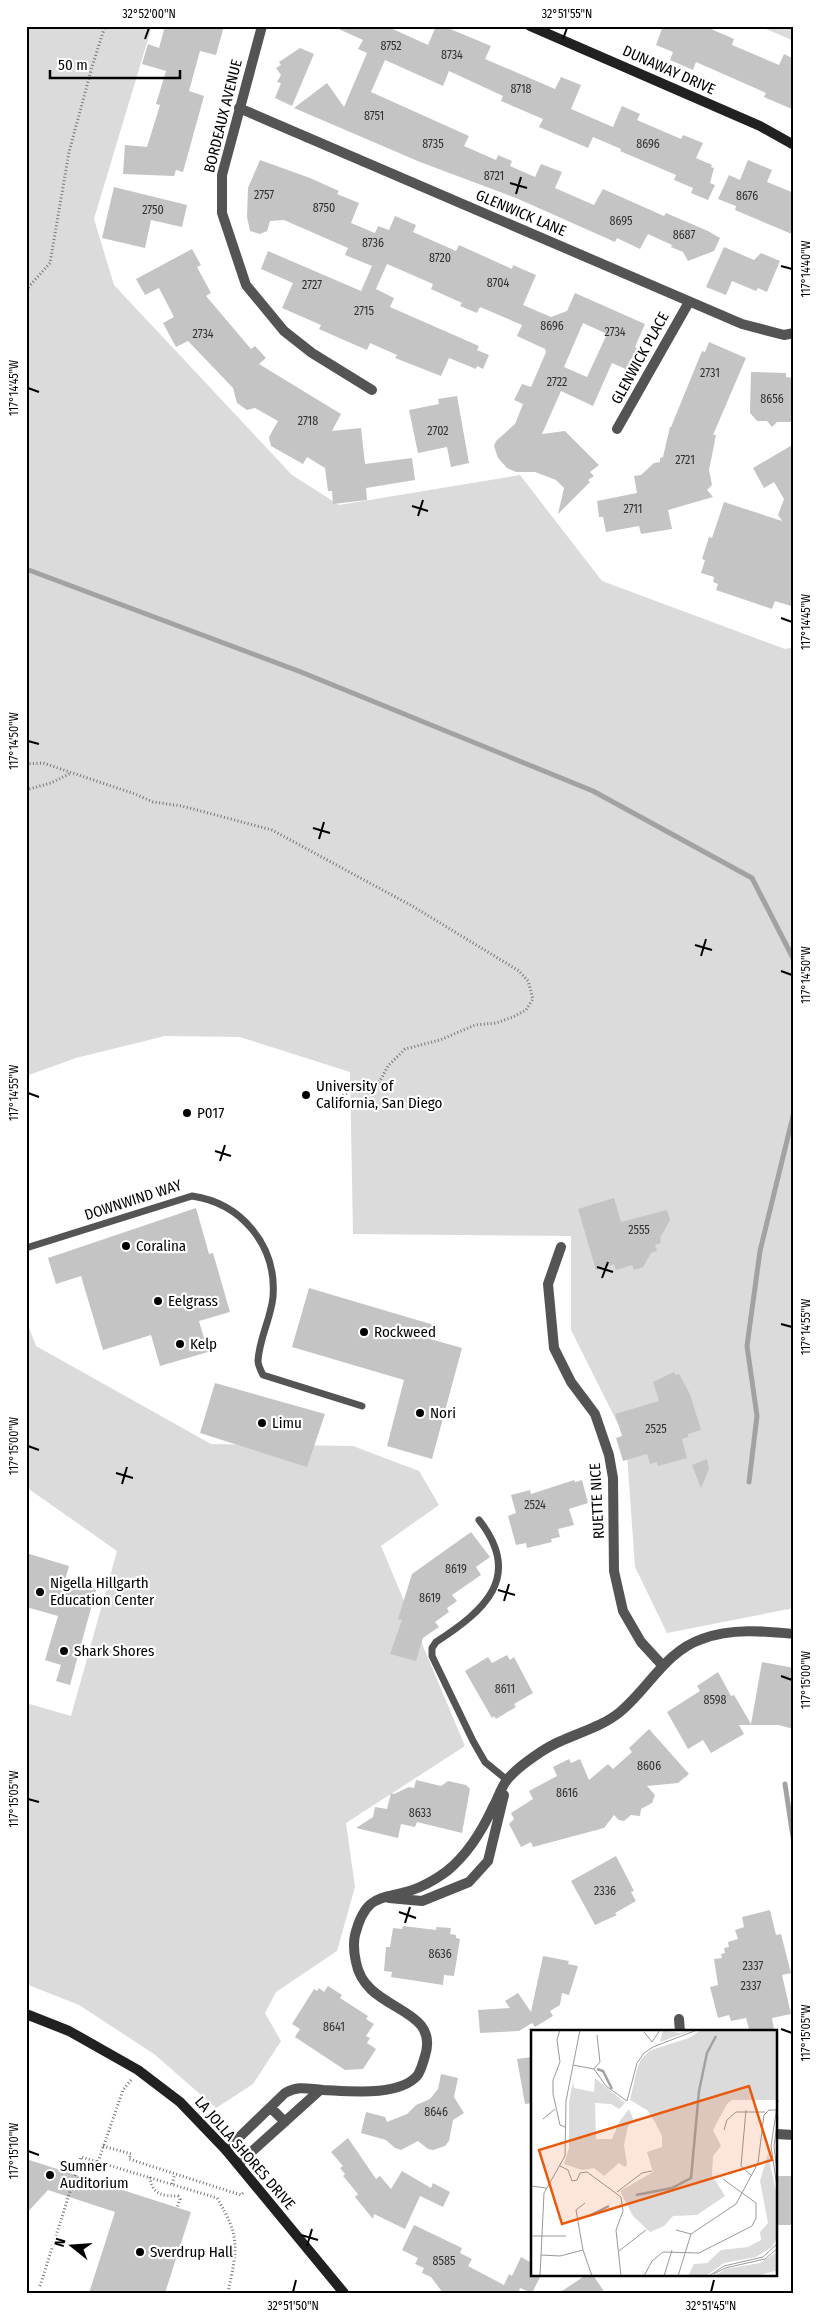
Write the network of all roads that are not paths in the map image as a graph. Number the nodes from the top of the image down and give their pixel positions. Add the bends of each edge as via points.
1 (262, 26) edge
2 (530, 26) edge
3 (239, 108) junction
4 (794, 145) edge
5 (689, 302) junction
6 (794, 333) edge
7 (372, 390) dead end
8 (617, 429) dead end
9 (561, 1247) dead end
10 (26, 1248) edge
11 (362, 1406) dead end
12 (478, 1520) dead end
13 (794, 1634) edge
14 (663, 1666) junction
15 (507, 1780) junction
16 (380, 1897) junction
17 (26, 2014) edge
18 (679, 2019) dead end
19 (680, 2030) edge
20 (320, 2090) junction
21 (271, 2108) junction
22 (285, 2122) junction
23 (778, 2134) edge
24 (794, 2135) edge
25 (226, 2150) junction
26 (238, 2164) junction
27 (344, 2293) edge

1 - 3 street, BORDEAUX AVENUE
2 - 4 main road, DUNAWAY DRIVE via 760,126
3 - 5 street, GLENWICK LANE
3 - 7 street, BORDEAUX AVENUE via 222,175 222,214 246,284 284,331 312,353
5 - 6 street, GLENWICK LANE via 742,324 784,335
5 - 8 street, GLENWICK PLACE
9 - 14 street, RUETTE NICE via 548,1284 554,1348 571,1382 595,1414 609,1455 613,1478 614,1571 623,1611 641,1642
10 - 11 lane, DOWNWIND WAY via 192,1196 228,1207 250,1225 264,1246 270,1268 273,1296 258,1362 263,1375
12 - 15 lane via 496,1545 499,1560 496,1583 478,1613 436,1642 432,1656 485,1762
13 - 14 street via 763,1631 701,1639 682,1648
14 - 15 street via 620,1712 591,1729 558,1742
15 - 16 street via 466,1854 446,1872 419,1887
15 - 16 street via 488,1860 469,1882 422,1901
16 - 20 street via 369,1904 355,1937 358,1973 367,1988 416,2018 425,2030 428,2045 422,2065 417,2076 387,2091
17 - 25 main road, LA JOLLA SHORES DRIVE via 69,2031 138,2070 180,2102
18 - 19 street
20 - 21 street via 294,2088
20 - 22 street
21 - 22 street
21 - 25 street
22 - 26 street
23 - 24 street
25 - 26 main road, LA JOLLA SHORES DRIVE
26 - 27 main road, LA JOLLA SHORES DRIVE

